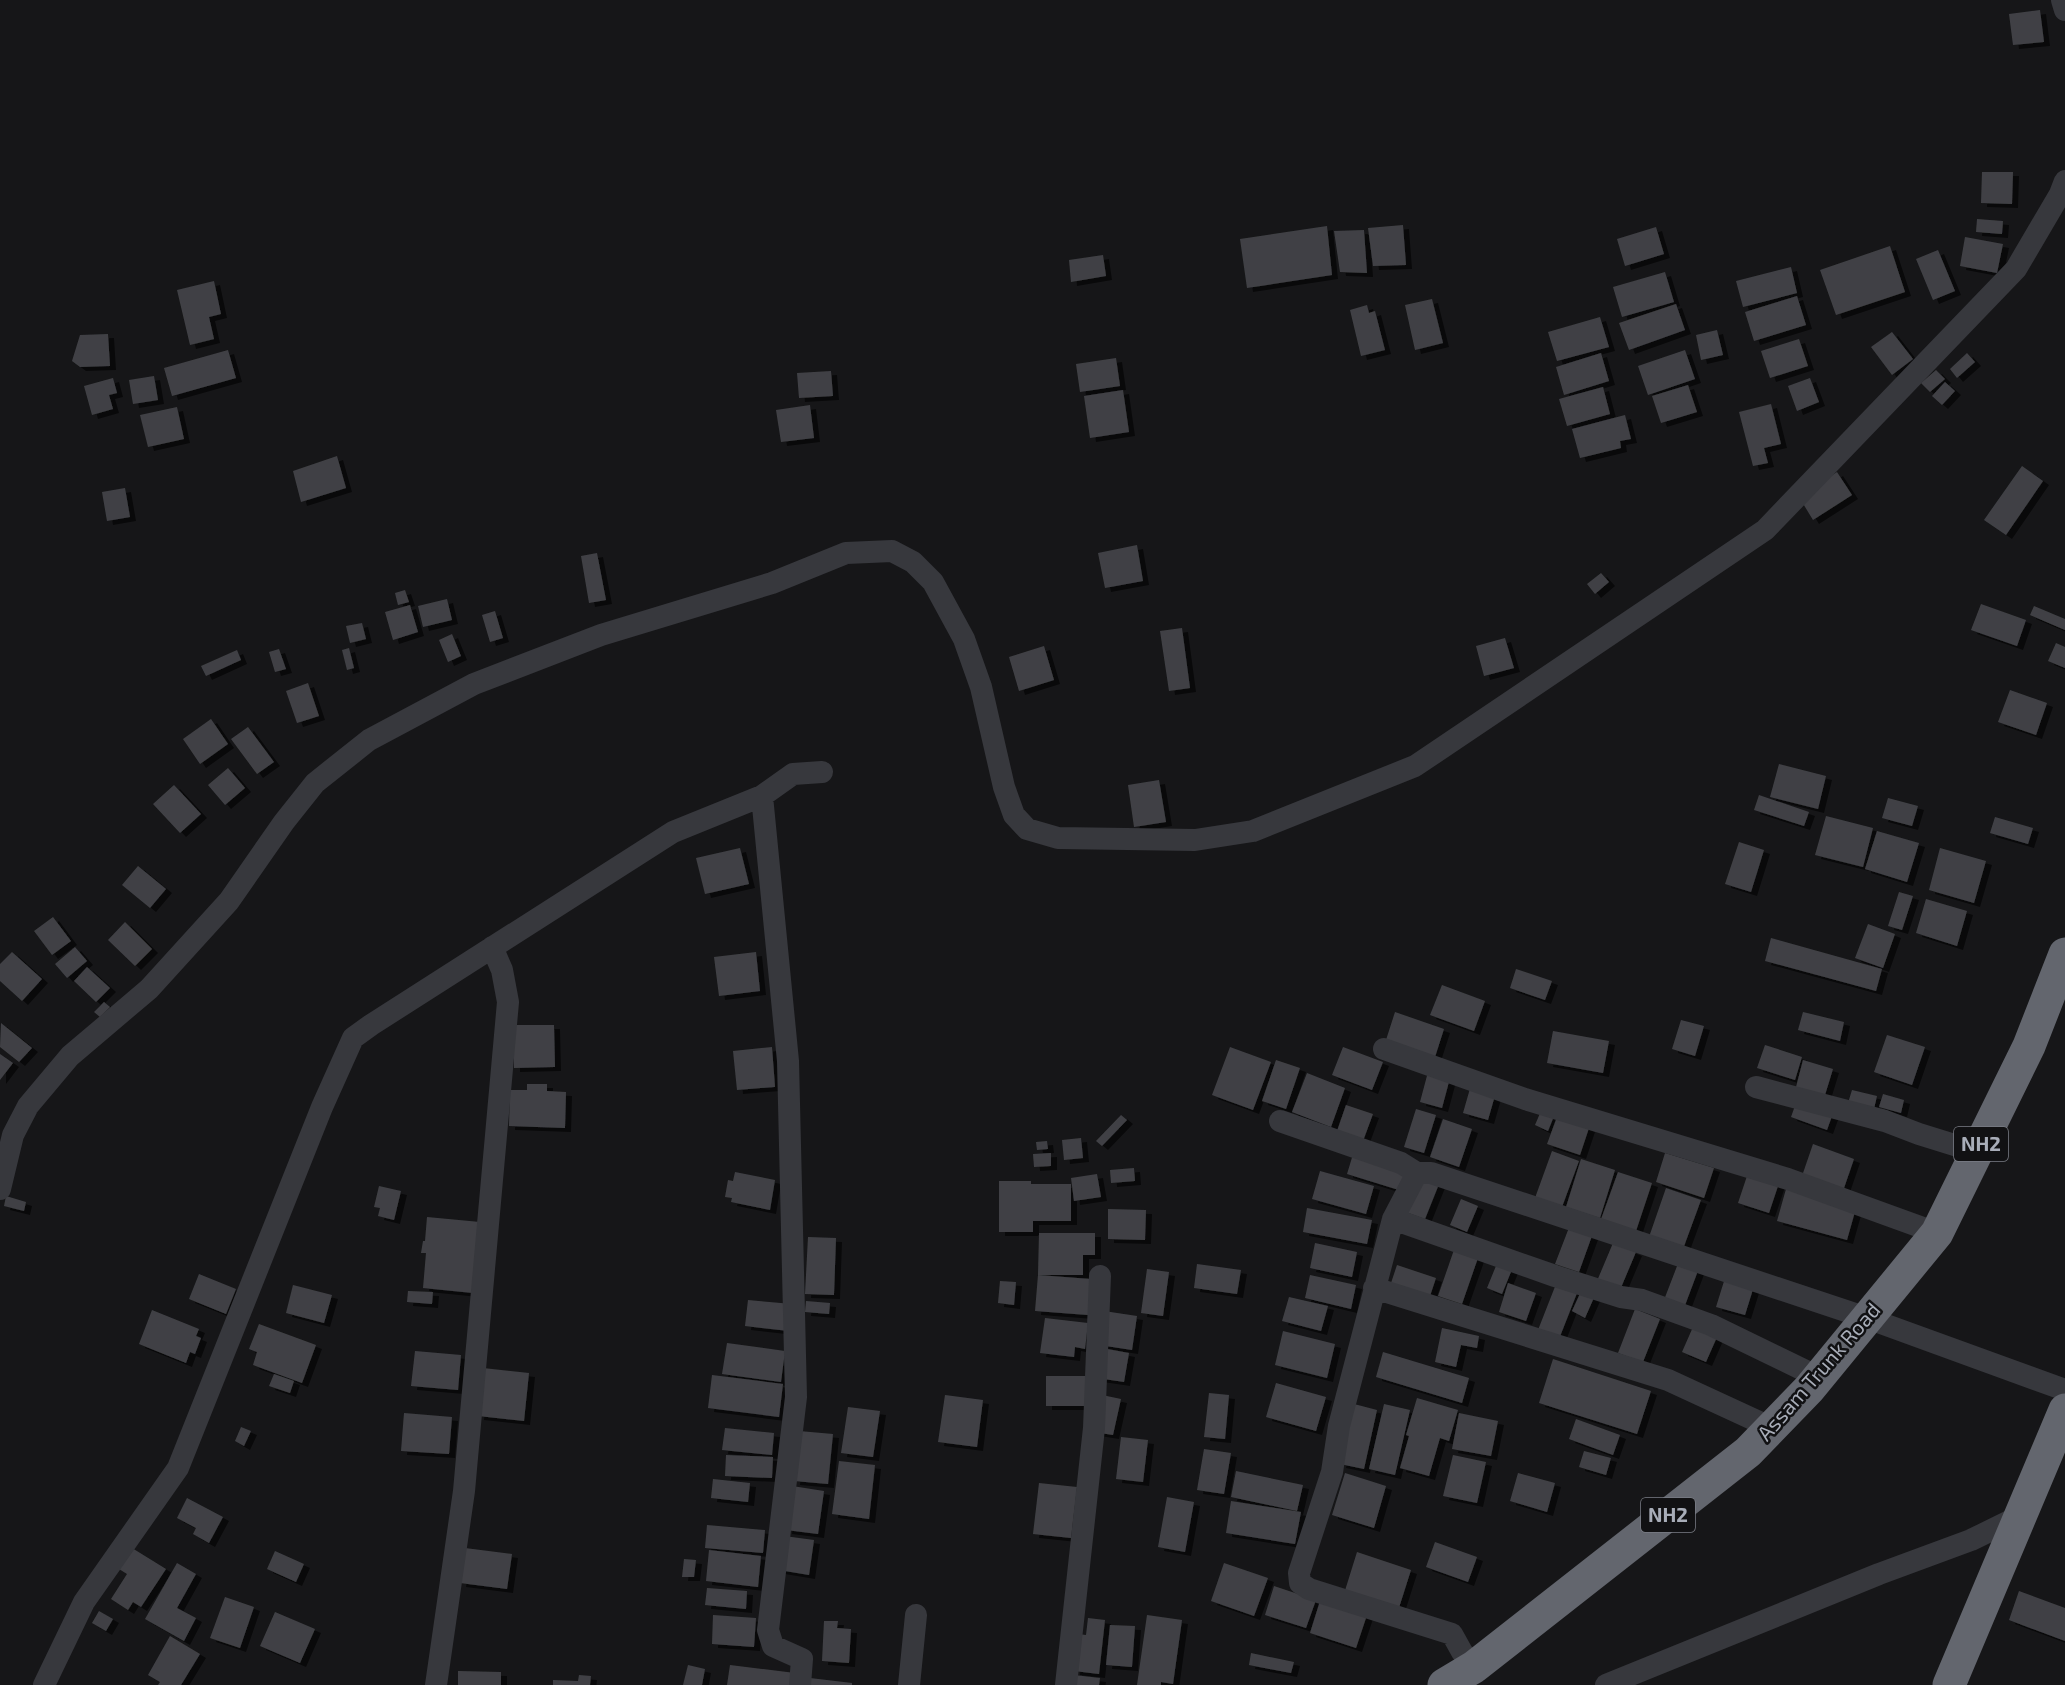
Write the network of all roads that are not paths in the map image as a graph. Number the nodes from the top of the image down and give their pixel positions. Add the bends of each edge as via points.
1 (2062, 0) edge
2 (2065, 10) edge
3 (2065, 181) edge
4 (822, 772) dead end
5 (762, 796) junction
6 (492, 947) junction
7 (2065, 954) edge
8 (1384, 1049) dead end
9 (1756, 1087) dead end
10 (1280, 1121) dead end
11 (1977, 1152) junction
12 (1417, 1173) junction
13 (0, 1189) edge
14 (1393, 1219) junction
15 (1937, 1233) junction
16 (1100, 1276) dead end
17 (1374, 1288) junction
18 (1867, 1318) junction
19 (1818, 1377) junction
20 (2065, 1390) edge
21 (2065, 1410) edge
22 (1772, 1428) junction
23 (2020, 1516) junction
24 (916, 1615) dead end
25 (1474, 1667) junction
26 (44, 1685) edge
27 (436, 1685) edge
28 (800, 1685) edge
29 (909, 1685) edge
30 (1066, 1685) edge
31 (1444, 1685) edge
32 (1606, 1685) edge
33 (1949, 1685) edge

1 - 2 street
3 - 13 street via 2016,269 1765,530 1415,766 1253,831 1195,840 1058,838 1027,829 1014,815 1004,788 981,687 964,639 933,582 913,562 892,551 846,553 772,583 601,635 474,684 369,740 315,783 221,909 149,989 70,1056 28,1106 13,1135
4 - 5 street via 793,774
5 - 6 street via 673,832
5 - 28 street via 788,1061 796,1398 768,1630 773,1646 802,1659
6 - 26 street via 353,1038 178,1468 84,1602
6 - 27 street via 502,970 508,1002 464,1491
7 - 11 highway, Assam Trunk Road / NH2 via 2029,1046
8 - 15 street via 1526,1099 1788,1179
9 - 11 street via 1886,1121
10 - 12 street via 1401,1163
11 - 15 highway, Assam Trunk Road / NH2
12 - 14 street
12 - 18 street via 1431,1173
14 - 17 street
14 - 19 street via 1711,1325
15 - 18 highway, Assam Trunk Road / NH2
16 - 30 street via 1094,1428
17 - 22 street via 1668,1380
17 - 25 street via 1339,1426 1332,1472 1299,1573 1300,1583 1452,1634
18 - 19 highway, Assam Trunk Road / NH2
18 - 20 street
19 - 22 highway, Assam Trunk Road / NH2
21 - 23 highway
22 - 25 highway, Assam Trunk Road / NH2 via 1748,1452
23 - 32 street via 1971,1540
23 - 33 highway
24 - 29 street
25 - 31 highway, Assam Trunk Road / NH2

